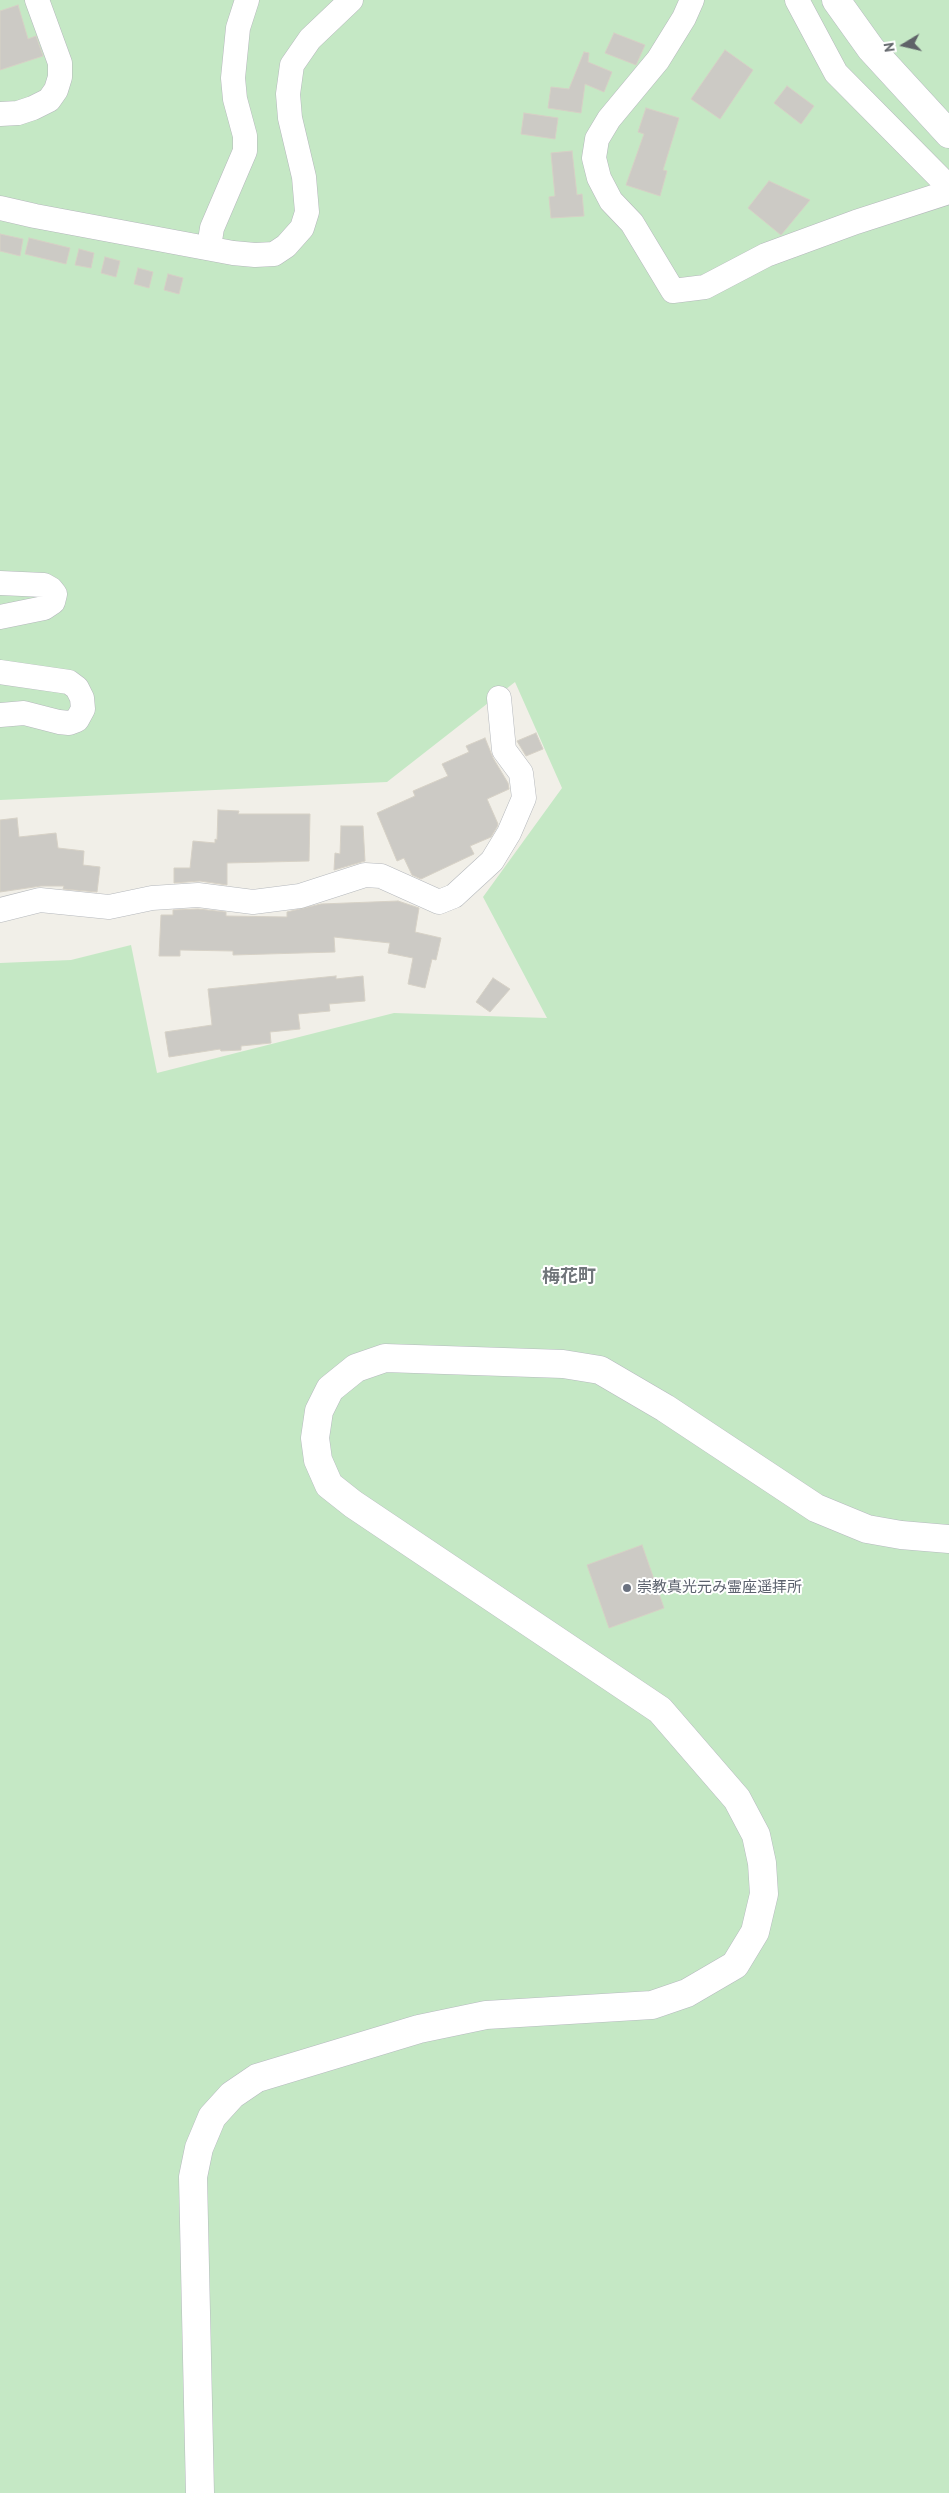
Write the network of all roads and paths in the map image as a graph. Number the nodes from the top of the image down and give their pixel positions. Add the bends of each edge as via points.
1 (38, 0) edge
2 (247, 0) edge
3 (350, 0) edge
4 (692, 0) edge
5 (796, 0) edge
6 (836, 0) edge
7 (0, 114) edge
8 (949, 134) edge
9 (949, 187) edge
10 (949, 192) edge
11 (0, 208) edge
12 (209, 247) junction
13 (0, 583) edge
14 (0, 617) edge
15 (0, 672) edge
16 (500, 698) dead end
17 (0, 715) edge
18 (0, 910) edge
19 (949, 1539) edge
20 (200, 2493) edge

1 - 7 street via 60,62 56,90 49,100 33,108 18,114
2 - 12 street via 238,28 233,78 245,150 212,228
3 - 12 street via 310,39 292,65 288,94 290,118 307,196 302,228 274,254 255,255
4 - 10 street via 658,60 597,139 594,158 599,178 611,200 632,222 673,290 705,287 766,255
5 - 9 street via 836,73
6 - 8 street via 871,49
11 - 12 street
13 - 14 street via 44,585 55,594 53,602 44,608
15 - 17 street via 69,682 77,688 83,709 77,720 69,723 24,713
16 - 18 street via 504,750 521,773 524,798 492,861 454,896 439,902 381,876 365,875 300,896 253,902 198,895 152,898 109,907 40,900
19 - 20 street via 867,1529 816,1508 665,1408 600,1370 563,1364 385,1358 356,1368 330,1389 318,1411 315,1438 318,1460 329,1485 660,1710 737,1799 756,1835 764,1894 755,1932 735,1965 688,1993 652,2005 486,2015 419,2029 257,2078 232,2095 212,2117 199,2148 193,2177

